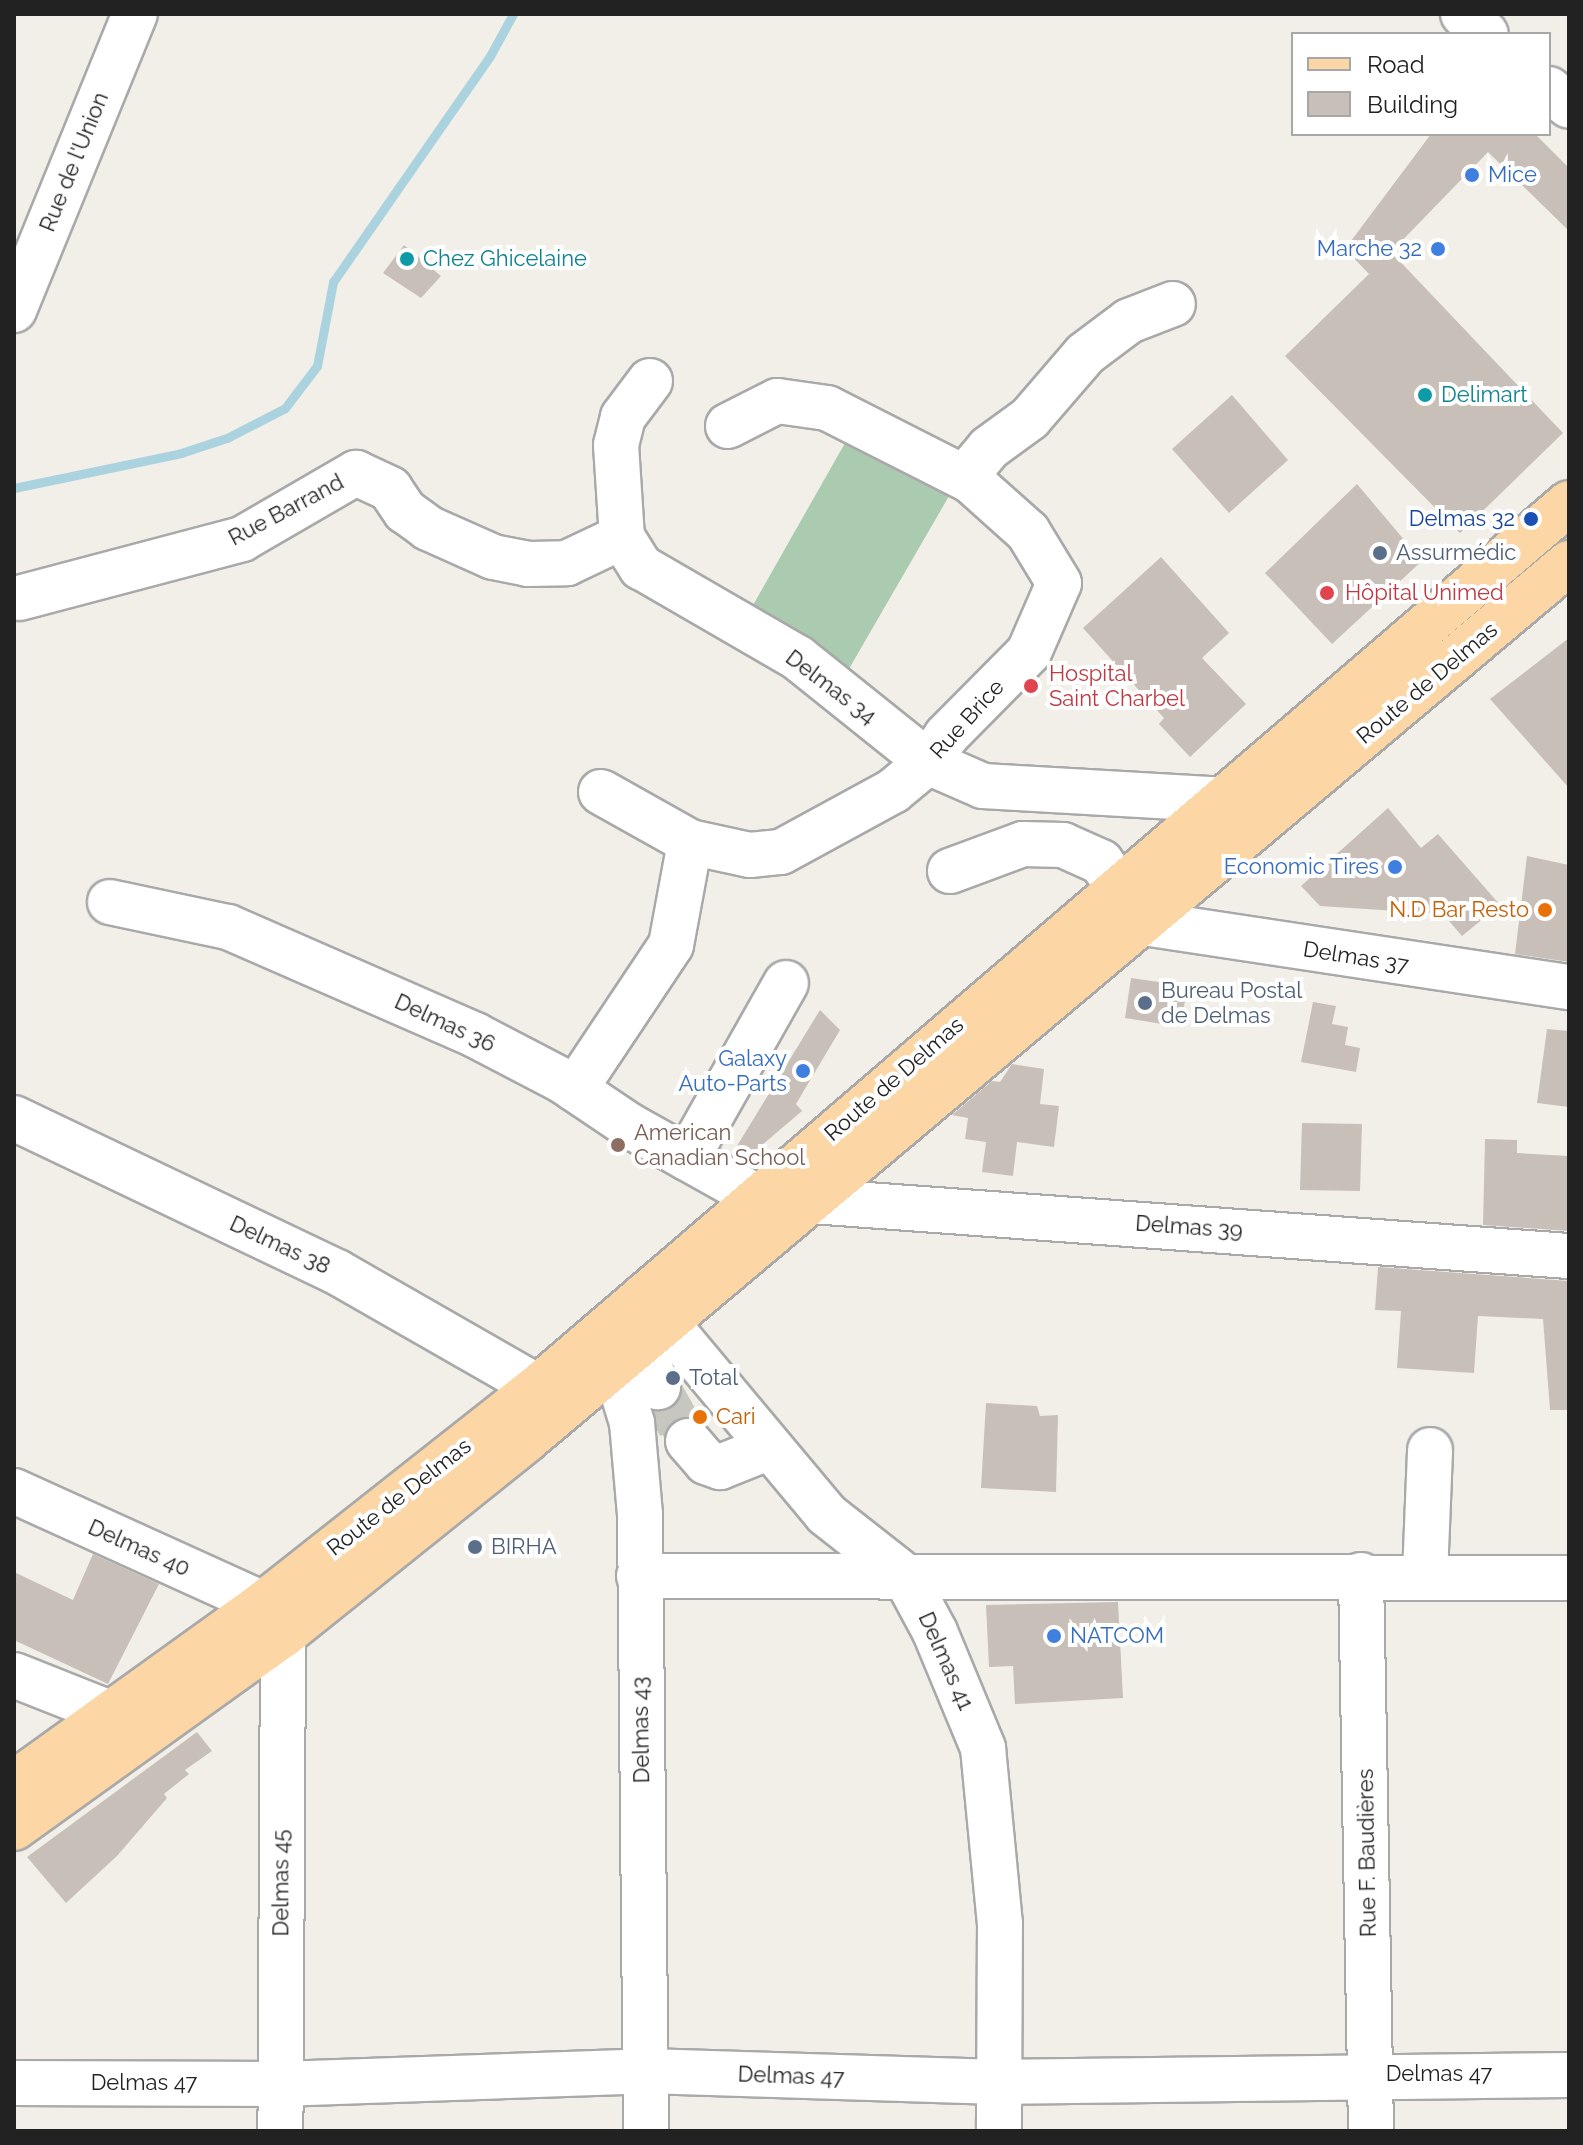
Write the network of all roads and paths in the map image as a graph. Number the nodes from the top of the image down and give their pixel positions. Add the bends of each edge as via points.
1 (135, 14) edge
2 (1463, 14) edge
3 (1484, 32) edge
4 (1551, 91) edge
5 (1569, 106) edge
6 (1173, 304) dead end
7 (14, 310) edge
8 (650, 381) dead end
9 (728, 426) dead end
10 (971, 481) junction
11 (1569, 503) edge
12 (622, 537) junction
13 (1569, 563) edge
14 (19, 598) dead end
15 (928, 762) junction
16 (601, 792) dead end
17 (1227, 800) junction
18 (690, 842) junction
19 (950, 871) dead end
20 (110, 902) dead end
21 (1132, 906) junction
22 (786, 983) dead end
23 (1569, 987) edge
24 (575, 1089) junction
25 (14, 1118) edge
26 (687, 1158) junction
27 (757, 1197) junction
28 (808, 1198) junction
29 (1569, 1256) edge
30 (632, 1334) junction
31 (538, 1387) junction
32 (658, 1387) tunnel mouth
33 (688, 1441) tunnel mouth
34 (768, 1448) junction
35 (1430, 1450) dead end
36 (14, 1491) edge
37 (1361, 1575) junction
38 (639, 1576) junction
39 (905, 1576) junction
40 (1425, 1576) junction
41 (1569, 1578) edge
42 (273, 1619) junction
43 (14, 1675) edge
44 (115, 1715) junction
45 (14, 1783) edge
46 (14, 1828) edge
47 (646, 2071) junction
48 (1372, 2074) junction
49 (1569, 2075) edge
50 (999, 2082) junction
51 (14, 2083) edge
52 (280, 2084) junction
53 (280, 2131) edge
54 (646, 2131) edge
55 (999, 2131) edge
56 (1371, 2131) edge

1 - 7 street, Rue de l'Union
2 - 3 street
4 - 5 street
6 - 10 street via 1129,321 1085,354 1030,418 989,448 974,466
8 - 12 street via 623,417 616,445
9 - 10 street, Rue Brice via 777,401 827,408
10 - 15 street, Rue Brice via 1028,532 1059,583 1029,652 946,736
11 - 17 main road, Route de Delmas
12 - 14 street, Rue Barrand via 567,563 528,564 493,557 428,528 405,511 390,489 356,473 242,539
12 - 15 street, Delmas 34 via 641,567 798,658
13 - 21 main road, Route de Delmas
15 - 17 street, Delmas 34 via 983,786
15 - 18 street, Rue Brice via 893,791 781,852 750,855
16 - 18 street, Rue Brice
17 - 21 main road, Route de Delmas
18 - 24 street via 671,945
19 - 21 street via 1023,844 1063,845 1101,862
20 - 24 street, Delmas 36 via 228,927 475,1035
21 - 23 street, Delmas 37
21 - 27 main road, Route de Delmas
21 - 28 main road, Route de Delmas
22 - 26 street
24 - 26 street, Delmas 36
25 - 31 street, Delmas 38 via 337,1272
26 - 27 street, Delmas 36
27 - 28 street, Delmas 39
27 - 30 main road, Route de Delmas
28 - 29 street, Delmas 39
28 - 30 main road, Route de Delmas
30 - 31 main road, Route de Delmas
30 - 32 street
30 - 34 street, Delmas 41
30 - 38 street, Delmas 43
30 - 42 main road, Route de Delmas
31 - 42 main road, Route de Delmas
33 - 34 street via 706,1462 720,1467
34 - 39 street, Delmas 41 via 826,1514
35 - 40 street
36 - 42 street, Delmas 40
37 - 39 street
37 - 40 street
37 - 48 street, Rue F. Baudières
38 - 39 street
38 - 47 street, Delmas 43
39 - 50 street, Delmas 41 via 935,1632 983,1748 1000,1923
40 - 41 street
42 - 44 main road, Route de Delmas
42 - 46 main road, Route de Delmas
42 - 52 street, Delmas 45
43 - 44 street
44 - 45 main road, Route de Delmas
47 - 50 street, Delmas 47
47 - 52 street, Delmas 47
47 - 54 street, Delmas 43
48 - 49 street, Delmas 47
48 - 50 street, Delmas 47
48 - 56 street, Rue F. Baudières
50 - 55 street, Delmas 41
51 - 52 street, Delmas 47
52 - 53 street, Delmas 45

